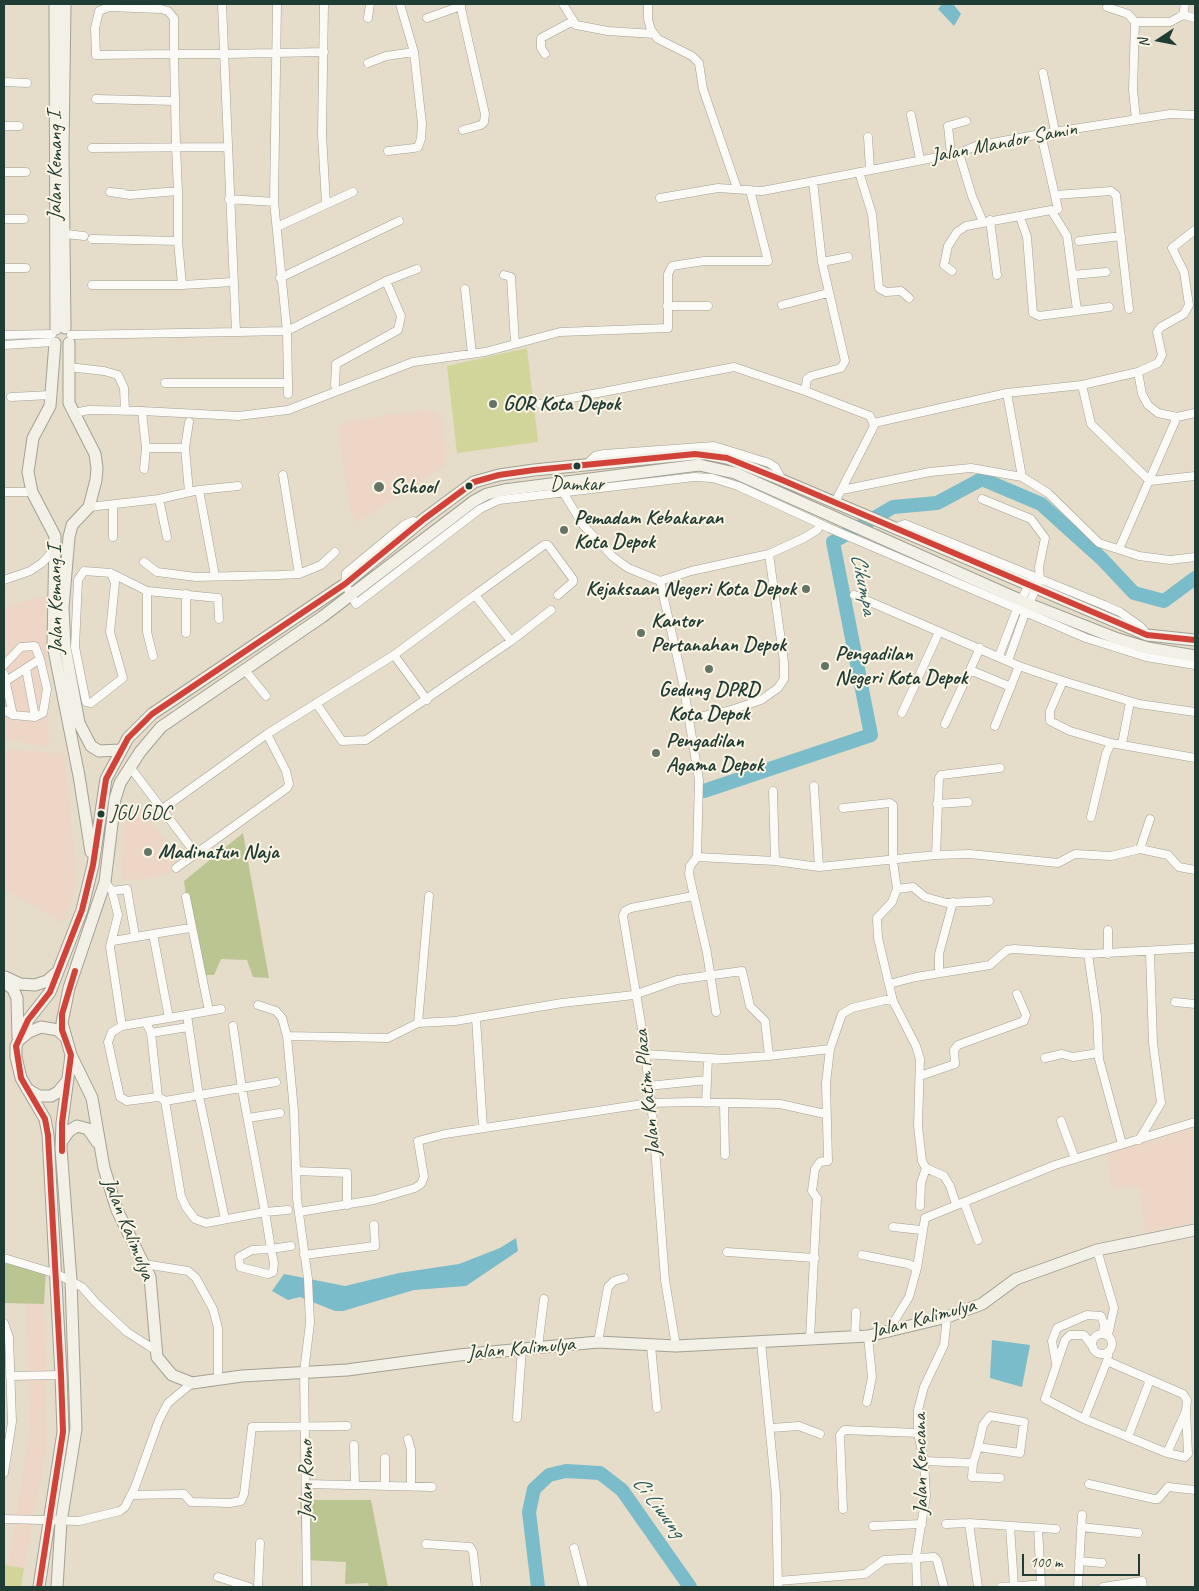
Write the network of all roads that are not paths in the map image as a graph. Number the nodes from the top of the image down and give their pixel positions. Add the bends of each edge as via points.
1 (54, 4) edge
2 (65, 4) edge
3 (222, 4) edge
4 (277, 4) edge
5 (324, 4) edge
6 (370, 4) edge
7 (400, 4) edge
8 (562, 4) edge
9 (648, 4) edge
10 (1185, 4) edge
11 (461, 5) edge
12 (1108, 7) dead end
13 (1183, 15) junction
14 (368, 18) dead end
15 (427, 18) dead end
16 (1195, 18) edge
17 (573, 21) junction
18 (1134, 22) junction
19 (654, 34) junction
20 (324, 52) junction
21 (414, 52) junction
22 (278, 53) junction
23 (174, 54) junction
24 (225, 54) junction
25 (545, 54) dead end
26 (368, 62) dead end
27 (1043, 74) dead end
28 (4, 82) edge
29 (27, 83) dead end
30 (96, 99) dead end
31 (175, 101) junction
32 (911, 115) dead end
33 (1195, 116) edge
34 (1136, 119) junction
35 (966, 120) dead end
36 (4, 126) edge
37 (18, 126) dead end
38 (463, 130) dead end
39 (1055, 131) junction
40 (1041, 134) junction
41 (868, 137) dead end
42 (176, 146) junction
43 (228, 147) junction
44 (92, 148) dead end
45 (388, 151) dead end
46 (955, 153) junction
47 (920, 159) junction
48 (870, 169) junction
49 (4, 172) edge
50 (26, 172) dead end
51 (860, 172) junction
52 (813, 182) junction
53 (737, 188) junction
54 (750, 190) junction
55 (178, 191) junction
56 (353, 192) dead end
57 (122, 193) dead end
58 (1055, 195) junction
59 (660, 198) dead end
60 (229, 199) junction
61 (274, 202) junction
62 (326, 204) junction
63 (1058, 209) dead end
64 (1020, 217) junction
65 (4, 219) edge
66 (24, 219) dead end
67 (399, 221) dead end
68 (986, 221) junction
69 (277, 227) junction
70 (1195, 230) edge
71 (66, 234) junction
72 (84, 236) dead end
73 (1121, 236) junction
74 (92, 239) dead end
75 (1079, 240) dead end
76 (178, 241) junction
77 (848, 257) dead end
78 (822, 262) junction
79 (4, 268) edge
80 (26, 268) dead end
81 (417, 269) dead end
82 (952, 271) dead end
83 (1106, 272) dead end
84 (997, 274) dead end
85 (504, 275) dead end
86 (1072, 275) junction
87 (280, 278) junction
88 (386, 281) junction
89 (233, 282) junction
90 (92, 285) dead end
91 (182, 286) junction
92 (465, 289) dead end
93 (828, 292) junction
94 (909, 298) dead end
95 (782, 305) dead end
96 (667, 306) junction
97 (708, 306) dead end
98 (1110, 307) dead end
99 (1129, 309) dead end
100 (1077, 310) junction
101 (287, 331) junction
102 (236, 332) junction
103 (4, 335) edge
104 (60, 336) junction
105 (515, 344) junction
106 (4, 345) edge
107 (472, 354) junction
108 (68, 367) junction
109 (1138, 372) junction
110 (165, 383) dead end
111 (288, 383) junction
112 (335, 385) dead end
113 (1082, 385) junction
114 (806, 391) junction
115 (1007, 393) junction
116 (288, 394) dead end
117 (12, 397) dead end
118 (50, 401) junction
119 (540, 404) dead end
120 (71, 408) junction
121 (125, 411) junction
122 (142, 411) junction
123 (1195, 413) edge
124 (1177, 417) junction
125 (189, 422) dead end
126 (874, 423) junction
127 (146, 448) junction
128 (185, 448) junction
129 (144, 469) dead end
130 (534, 470) junction
131 (283, 475) dead end
132 (1195, 476) edge
133 (1022, 477) junction
134 (1150, 481) junction
135 (539, 485) junction
136 (238, 486) dead end
137 (560, 488) junction
138 (199, 490) junction
139 (842, 490) junction
140 (4, 492) edge
141 (32, 492) junction
142 (189, 492) junction
143 (159, 499) junction
144 (982, 499) dead end
145 (835, 502) junction
146 (113, 505) junction
147 (89, 507) junction
148 (49, 523) junction
149 (821, 524) junction
150 (72, 525) junction
151 (892, 528) junction
152 (114, 536) dead end
153 (167, 537) dead end
154 (885, 538) junction
155 (1119, 550) junction
156 (336, 552) dead end
157 (54, 553) junction
158 (769, 554) junction
159 (1195, 557) edge
160 (144, 562) dead end
161 (111, 573) junction
162 (299, 574) junction
163 (215, 576) junction
164 (4, 580) edge
165 (660, 581) junction
166 (1034, 582) junction
167 (53, 584) junction
168 (345, 584) junction
169 (65, 590) junction
170 (148, 591) junction
171 (186, 594) junction
172 (475, 594) junction
173 (558, 595) dead end
174 (854, 595) dead end
175 (354, 600) junction
176 (1023, 606) junction
177 (551, 610) dead end
178 (219, 619) dead end
179 (939, 632) junction
180 (1008, 632) junction
181 (186, 633) dead end
182 (1017, 636) junction
183 (1195, 640) edge
184 (511, 641) junction
185 (980, 648) junction
186 (394, 655) junction
187 (153, 656) dead end
188 (1000, 656) junction
189 (1195, 656) edge
190 (40, 659) junction
191 (1008, 661) junction
192 (4, 665) edge
193 (1195, 665) edge
194 (1019, 666) junction
195 (26, 669) junction
196 (63, 670) junction
197 (245, 670) junction
198 (970, 670) junction
199 (45, 677) junction
200 (5, 678) edge
201 (1063, 681) junction
202 (1011, 687) junction
203 (266, 696) dead end
204 (427, 700) junction
205 (1130, 702) junction
206 (91, 703) junction
207 (316, 703) junction
208 (4, 710) edge
209 (77, 712) junction
210 (1195, 712) edge
211 (902, 713) dead end
212 (13, 715) junction
213 (35, 717) junction
214 (689, 718) junction
215 (945, 724) dead end
216 (995, 726) dead end
217 (267, 734) junction
218 (1111, 743) junction
219 (1122, 744) junction
220 (120, 750) junction
221 (1195, 758) edge
222 (130, 767) junction
223 (1000, 768) dead end
224 (814, 786) dead end
225 (773, 791) dead end
226 (968, 802) dead end
227 (937, 804) junction
228 (843, 808) dead end
229 (162, 810) junction
230 (1091, 818) dead end
231 (1150, 819) dead end
232 (1140, 849) junction
233 (196, 854) junction
234 (936, 855) junction
235 (697, 857) junction
236 (775, 861) junction
237 (893, 861) junction
238 (93, 866) junction
239 (819, 866) junction
240 (176, 868) dead end
241 (1195, 870) edge
242 (105, 882) junction
243 (897, 889) junction
244 (112, 891) junction
245 (429, 896) dead end
246 (693, 896) junction
247 (186, 897) dead end
248 (988, 901) dead end
249 (953, 902) junction
250 (190, 928) junction
251 (1108, 930) dead end
252 (153, 934) junction
253 (135, 936) junction
254 (113, 941) junction
255 (1195, 948) edge
256 (1150, 952) junction
257 (1088, 954) junction
258 (1108, 954) junction
259 (61, 968) junction
260 (938, 973) junction
261 (711, 976) junction
262 (4, 977) edge
263 (4, 982) edge
264 (889, 984) junction
265 (1017, 994) dead end
266 (634, 995) junction
267 (893, 1001) junction
268 (1175, 1002) dead end
269 (1195, 1004) edge
270 (258, 1005) dead end
271 (221, 1009) dead end
272 (209, 1011) junction
273 (716, 1012) dead end
274 (187, 1015) junction
275 (169, 1018) junction
276 (476, 1018) junction
277 (146, 1022) junction
278 (418, 1023) junction
279 (122, 1026) junction
280 (233, 1026) dead end
281 (188, 1027) junction
282 (151, 1033) junction
283 (64, 1036) junction
284 (287, 1036) junction
285 (18, 1041) junction
286 (830, 1049) junction
287 (1098, 1053) junction
288 (645, 1054) junction
289 (71, 1055) junction
290 (769, 1056) junction
291 (708, 1058) junction
292 (1045, 1058) dead end
293 (920, 1076) junction
294 (68, 1079) junction
295 (707, 1080) junction
296 (276, 1082) dead end
297 (648, 1086) junction
298 (242, 1088) junction
299 (27, 1089) junction
300 (200, 1096) junction
301 (162, 1099) junction
302 (650, 1103) junction
303 (706, 1103) junction
304 (724, 1104) junction
305 (280, 1113) dead end
306 (825, 1114) junction
307 (248, 1118) junction
308 (1061, 1121) dead end
309 (1195, 1122) edge
310 (483, 1128) junction
311 (1139, 1140) junction
312 (62, 1141) junction
313 (1122, 1144) junction
314 (100, 1148) junction
315 (724, 1155) dead end
316 (1075, 1159) junction
317 (926, 1168) junction
318 (296, 1171) junction
319 (960, 1203) junction
320 (348, 1205) junction
321 (920, 1206) dead end
322 (288, 1210) dead end
323 (265, 1212) junction
324 (299, 1212) junction
325 (225, 1220) junction
326 (374, 1225) dead end
327 (893, 1227) dead end
328 (921, 1230) junction
329 (1195, 1230) edge
330 (978, 1240) dead end
331 (291, 1246) dead end
332 (271, 1249) junction
333 (1098, 1250) junction
334 (727, 1252) dead end
335 (304, 1255) junction
336 (862, 1255) dead end
337 (815, 1258) junction
338 (4, 1259) edge
339 (144, 1264) junction
340 (916, 1268) junction
341 (56, 1274) junction
342 (624, 1278) dead end
343 (71, 1280) junction
344 (544, 1299) dead end
345 (856, 1312) dead end
346 (948, 1317) junction
347 (4, 1323) edge
348 (887, 1332) junction
349 (1105, 1334) junction
350 (868, 1336) junction
351 (855, 1337) junction
352 (810, 1338) junction
353 (598, 1342) junction
354 (761, 1342) junction
355 (651, 1346) junction
356 (676, 1346) junction
357 (538, 1347) junction
358 (1093, 1347) junction
359 (522, 1349) junction
360 (154, 1350) junction
361 (1109, 1351) junction
362 (7, 1355) edge
363 (1107, 1361) junction
364 (1056, 1363) junction
365 (304, 1372) junction
366 (61, 1375) junction
367 (10, 1376) junction
368 (218, 1380) junction
369 (1150, 1380) junction
370 (192, 1383) junction
371 (8, 1398) edge
372 (867, 1402) dead end
373 (656, 1408) dead end
374 (1186, 1412) junction
375 (517, 1418) dead end
376 (1084, 1419) junction
377 (347, 1426) dead end
378 (306, 1427) junction
379 (771, 1428) junction
380 (918, 1433) junction
381 (820, 1434) dead end
382 (1128, 1438) junction
383 (408, 1439) dead end
384 (354, 1445) dead end
385 (978, 1447) junction
386 (1167, 1453) junction
387 (386, 1458) dead end
388 (924, 1461) junction
389 (973, 1463) junction
390 (4, 1473) edge
391 (1000, 1478) dead end
392 (306, 1484) junction
393 (1089, 1484) dead end
394 (355, 1485) junction
395 (385, 1486) junction
396 (411, 1486) junction
397 (432, 1486) dead end
398 (1195, 1490) edge
399 (131, 1495) junction
400 (843, 1509) dead end
401 (1082, 1514) dead end
402 (4, 1519) edge
403 (49, 1520) junction
404 (61, 1522) junction
405 (922, 1524) junction
406 (946, 1524) dead end
407 (969, 1524) junction
408 (873, 1526) dead end
409 (1010, 1526) junction
410 (1038, 1528) junction
411 (1081, 1528) junction
412 (1056, 1529) dead end
413 (1138, 1533) dead end
414 (260, 1543) dead end
415 (426, 1544) dead end
416 (574, 1548) dead end
417 (916, 1556) junction
418 (1079, 1561) junction
419 (1102, 1562) dead end
420 (218, 1577) dead end
421 (778, 1584) edge
422 (39, 1587) edge
423 (57, 1587) edge
424 (249, 1587) edge
425 (258, 1587) edge
426 (307, 1587) edge
427 (477, 1587) edge
428 (584, 1587) edge
429 (917, 1587) edge
430 (944, 1587) edge
431 (978, 1587) edge
432 (1001, 1587) edge
433 (1019, 1587) edge
434 (1078, 1587) edge
435 (1103, 1587) edge
436 (1143, 1587) edge

1 - 104 main road, Jalan Kemang I
2 - 71 main road, Jalan Kemang I via 63,150
3 - 24 street
4 - 22 street
5 - 20 street
6 - 14 street
7 - 21 street
8 - 17 street
9 - 19 street via 648,19
10 - 13 street
11 - 15 street
11 - 38 street via 484,114 481,125
12 - 18 street via 1128,14
13 - 16 street
13 - 18 street via 1170,22
17 - 19 street via 588,28
17 - 25 street via 541,38
18 - 34 street
19 - 53 street via 699,63 703,89
20 - 22 street
20 - 62 street via 322,134
21 - 26 street
21 - 45 street via 422,124 420,144 414,148
22 - 24 street
22 - 61 street
23 - 23 street via 174,18 168,11 109,7 100,11 95,28 96,54
23 - 24 street
23 - 31 street
24 - 43 street
27 - 39 street
28 - 29 street
30 - 31 street
31 - 42 street
32 - 47 street
33 - 34 street, Jalan Mandor Samin via 1170,114
34 - 39 street, Jalan Mandor Samin
35 - 46 street via 948,126
36 - 37 street
39 - 40 street, Jalan Mandor Samin
40 - 46 street, Jalan Mandor Samin
40 - 58 street
41 - 48 street
42 - 43 street
42 - 44 street
42 - 55 street
43 - 60 street
46 - 47 street, Jalan Mandor Samin
46 - 68 street
47 - 48 street, Jalan Mandor Samin
48 - 51 street, Jalan Mandor Samin
49 - 50 street
51 - 52 street, Jalan Mandor Samin
51 - 94 street via 872,214 879,288 886,292 901,291
52 - 54 street, Jalan Mandor Samin via 762,191
52 - 78 street
53 - 54 street, Jalan Mandor Samin
53 - 59 street, Jalan Mandor Samin via 700,190
54 - 96 street via 768,261 704,261 672,266 668,274
55 - 57 street
55 - 76 street
56 - 62 street
58 - 63 street
58 - 73 street via 1114,192
60 - 61 street
60 - 89 street
61 - 69 street
62 - 69 street
64 - 68 street
64 - 86 street via 1046,210 1053,212 1067,236
64 - 100 street via 1027,237 1033,313 1038,316
65 - 66 street
67 - 87 street
68 - 82 street via 966,226 951,240 944,260 947,269
68 - 84 street
69 - 87 street
70 - 109 street via 1172,248 1184,272 1189,298 1187,310 1160,327 1157,332 1162,355 1158,363
71 - 72 street
71 - 104 main road, Jalan Kemang I
73 - 75 street
73 - 99 street
74 - 76 street
76 - 91 street
77 - 78 street
78 - 93 street
79 - 80 street
81 - 88 street
83 - 86 street
85 - 105 street via 511,277
86 - 100 street
87 - 101 street
88 - 101 street
88 - 112 street via 401,316 398,330 336,364
89 - 91 street
89 - 102 street
90 - 91 street
92 - 107 street
93 - 95 street
93 - 114 street via 845,362 841,368 811,376 807,380
96 - 97 street
96 - 105 street via 668,328 560,332
98 - 100 street
101 - 102 street
101 - 111 street
102 - 104 street
103 - 104 street
104 - 106 street
104 - 108 main road, Jalan Kemang I
104 - 118 main road, Jalan Kemang I
105 - 107 street
107 - 122 street via 399,366 288,410 238,416
108 - 120 main road, Jalan Kemang I
108 - 121 street via 118,376 124,388
109 - 113 street
109 - 124 street via 1148,406 1158,413
110 - 111 street
111 - 116 street
113 - 115 street
113 - 134 street via 1090,424
114 - 119 street via 734,367
114 - 126 street via 870,416
115 - 126 street
115 - 133 street
117 - 118 street
118 - 120 main road
118 - 141 main road, Jalan Kemang I via 31,447 28,472
120 - 121 street
120 - 147 main road, Jalan Kemang I via 95,454 96,480
121 - 122 street
122 - 127 street
123 - 124 street
124 - 134 street
125 - 128 street
126 - 139 street
127 - 128 street
127 - 129 street
128 - 142 street
130 - 135 main road
130 - 145 main road via 707,454 727,458
130 - 168 main road via 474,482
131 - 162 street
132 - 134 street
133 - 139 street via 971,468 930,472
133 - 155 street via 1048,493 1099,543
134 - 155 street
135 - 137 main road
135 - 175 main road via 504,490 474,501
136 - 138 street
137 - 149 street via 712,478 738,486
137 - 154 main road via 698,465 736,474
137 - 165 street via 583,525 613,557 628,568
137 - 175 street via 499,500 480,509
138 - 142 street
138 - 163 street
139 - 145 street
140 - 141 street
141 - 148 main road, Jalan Kemang I
142 - 143 street
143 - 146 street
143 - 153 street
144 - 166 street via 1036,522 1045,538
145 - 151 main road
146 - 147 street
146 - 152 street
147 - 150 main road, Jalan Kemang I
148 - 150 main road
148 - 157 main road, Jalan Kemang I via 55,536
149 - 158 street via 804,538
149 - 176 street
150 - 169 main road, Jalan Kemang I
151 - 154 main road
151 - 166 main road
154 - 176 main road
155 - 159 street via 1170,560
156 - 162 street via 321,565
157 - 164 street via 30,571
157 - 167 main road, Jalan Kemang I
158 - 165 street
158 - 214 street via 784,679 778,688 761,700 728,711
160 - 163 street via 157,572
161 - 170 street
161 - 206 street via 115,583 110,632 123,678
161 - 206 street via 84,571 78,580 75,647 86,702
162 - 163 street
165 - 214 street
166 - 176 street
166 - 183 main road via 1147,635
167 - 169 main road
167 - 196 main road, Jalan Kemang I via 53,645
168 - 175 street
168 - 220 main road via 152,714
169 - 196 main road, Jalan Kemang I
170 - 171 street
170 - 187 street via 147,632
171 - 178 street via 218,598
171 - 181 street
172 - 173 street via 548,545 573,579
172 - 184 street
172 - 186 street
174 - 179 street
175 - 197 main road
176 - 180 street
176 - 182 street
176 - 189 main road via 1148,648
176 - 193 street via 1086,638 1146,656
177 - 184 street
179 - 185 street
179 - 211 street
180 - 182 street
180 - 188 street
182 - 191 street
184 - 204 street
185 - 188 street
185 - 198 street
186 - 204 street
186 - 207 street
188 - 191 street
190 - 192 street via 35,646 21,647
190 - 195 street
190 - 199 street
191 - 194 street
194 - 201 street
194 - 202 street
195 - 200 street
195 - 213 street
196 - 199 street
196 - 209 main road, Jalan Kemang I
196 - 238 main road, Jalan Kemang I
197 - 203 street
197 - 222 main road via 161,727
198 - 202 street
198 - 215 street
199 - 213 street via 44,713
200 - 212 street
201 - 205 street
201 - 218 street via 1050,711 1050,721 1070,731
202 - 216 street
204 - 207 street via 374,736 357,742 342,741
205 - 210 street
205 - 219 street
206 - 209 street
207 - 217 street
208 - 212 street
209 - 220 main road, Jalan Kemang I via 91,746 99,751
212 - 213 street
214 - 235 street via 699,780
217 - 229 street
217 - 233 street via 286,770 287,788
218 - 219 street
218 - 230 street
219 - 221 street
220 - 238 main road via 106,779
222 - 229 street
222 - 242 main road via 115,799
223 - 227 street via 941,775
224 - 239 street
225 - 236 street
226 - 227 street
227 - 234 street
228 - 237 street via 892,805
229 - 233 street
231 - 232 street
232 - 234 street via 1111,856 1075,854 1058,863 970,854
232 - 241 street via 1168,855 1180,867
233 - 240 street
234 - 237 street
235 - 236 street
235 - 246 street via 690,866 689,874
236 - 239 street
237 - 239 street
237 - 243 street
238 - 259 main road via 82,910
242 - 244 street
242 - 283 main road via 69,988 62,1023
243 - 249 street via 913,887 925,897
243 - 264 street via 892,902 877,918 878,938
244 - 253 street via 127,889
244 - 254 street via 118,915
245 - 278 street
246 - 261 street
246 - 266 street, Jalan Katim Plaza via 625,911 623,916
247 - 250 street
248 - 249 street
249 - 260 street via 939,954
250 - 252 street
250 - 272 street
251 - 258 street
252 - 253 street
252 - 275 street
253 - 254 street
254 - 279 street via 110,947
255 - 256 street
256 - 258 street
256 - 311 street via 1153,1043 1161,1103
257 - 258 street
257 - 260 street via 1014,949 1007,950 990,965
257 - 287 street
259 - 262 main road via 47,981 35,985 20,984
259 - 285 main road via 50,992 32,1013
260 - 264 street
261 - 266 street via 677,980
261 - 273 street
261 - 290 street via 742,971 750,1006 765,1021
263 - 285 main road via 17,998
264 - 267 street
265 - 293 street via 1026,1015 1024,1021 958,1045 954,1050 955,1064
266 - 276 street
266 - 288 street, Jalan Katim Plaza
267 - 286 street via 852,1008 842,1014
267 - 293 street via 916,1046
268 - 269 street
270 - 284 street, Jalan Romo via 276,1011 282,1018
271 - 272 street
272 - 274 street
274 - 275 street
274 - 281 street
275 - 277 street
276 - 278 street
276 - 310 street
277 - 279 street
277 - 282 street
278 - 284 street via 388,1038
279 - 301 street via 112,1032 108,1042 120,1097 127,1101
280 - 298 street
281 - 282 street
281 - 300 street
282 - 301 street
283 - 285 main road via 58,1030 41,1027
283 - 289 main road
284 - 318 street, Jalan Romo
285 - 299 main road via 16,1057
286 - 290 street
286 - 306 street
287 - 292 street
287 - 313 street
288 - 291 street
288 - 297 street, Jalan Katim Plaza
289 - 294 main road
289 - 314 main road, Jalan Kalimulya via 92,1098
290 - 291 street
291 - 295 street
293 - 317 street via 918,1126 922,1161
294 - 299 main road via 51,1096 39,1096
294 - 312 main road
295 - 297 street
295 - 303 street
296 - 298 street
297 - 302 street, Jalan Katim Plaza
298 - 300 street
298 - 307 street
299 - 341 main road via 44,1119 48,1135
300 - 301 street
300 - 325 street
301 - 325 street via 186,1207 195,1219 206,1223
302 - 303 street
302 - 310 street
302 - 356 street, Jalan Katim Plaza via 666,1280
303 - 304 street
304 - 306 street via 780,1104
304 - 315 street
305 - 307 street
306 - 337 street via 828,1160 820,1162 815,1169 812,1191 817,1198
307 - 323 street
308 - 316 street
309 - 311 street
310 - 320 street via 418,1141 424,1178 422,1184 396,1195
311 - 313 street
312 - 314 main road via 73,1127 83,1126 93,1133
312 - 343 main road
313 - 316 street
314 - 339 main road, Jalan Kalimulya via 117,1210
316 - 319 street
317 - 319 street via 944,1176
317 - 321 street via 921,1183
318 - 320 street via 347,1173
318 - 324 street, Jalan Romo
319 - 328 street via 925,1218
319 - 330 street
320 - 324 street
322 - 323 street
323 - 325 street
323 - 332 street
324 - 335 street, Jalan Romo
326 - 335 street via 375,1246
327 - 328 street
328 - 340 street
329 - 333 main road, Jalan Kalimulya
331 - 332 street
332 - 332 street via 273,1272 268,1274 240,1267 239,1257 252,1250
333 - 346 main road, Jalan Kalimulya via 1016,1279 982,1304
333 - 349 street via 1114,1308
334 - 337 street
335 - 365 street, Jalan Romo via 310,1323
336 - 340 street
337 - 352 street
338 - 341 street
339 - 360 main road, Jalan Kalimulya via 152,1290
339 - 368 street via 188,1271 196,1278 214,1309 218,1328
340 - 348 street via 909,1297
341 - 343 street
341 - 366 main road
342 - 353 street via 608,1287
343 - 360 street via 127,1332
343 - 404 main road via 76,1429
344 - 357 street
345 - 351 street
346 - 348 main road, Jalan Kalimulya
346 - 380 street, Jalan Kencana via 944,1345 924,1387 918,1410
347 - 362 street via 9,1337
348 - 350 main road, Jalan Kalimulya
349 - 358 street via 1096,1336
349 - 361 street via 1112,1344
349 - 364 street via 1100,1316 1086,1315 1057,1328 1052,1341
350 - 351 main road, Jalan Kalimulya
350 - 372 street via 872,1377
351 - 352 main road, Jalan Kalimulya
352 - 354 main road, Jalan Kalimulya
353 - 355 main road, Jalan Kalimulya
353 - 357 main road, Jalan Kalimulya
354 - 356 main road, Jalan Kalimulya
354 - 379 street
355 - 356 main road, Jalan Kalimulya
355 - 373 street
357 - 359 main road, Jalan Kalimulya
358 - 361 street via 1099,1353
358 - 364 street via 1084,1335 1070,1335
359 - 365 main road, Jalan Kalimulya via 348,1370
359 - 375 street
360 - 370 main road via 161,1365 172,1375
361 - 363 street
362 - 367 street
363 - 369 street
363 - 376 street
364 - 376 street via 1045,1399
365 - 368 main road, Jalan Kalimulya
365 - 378 street, Jalan Romo
366 - 367 street
366 - 403 main road via 63,1432
367 - 371 street
368 - 370 main road, Jalan Kalimulya
369 - 374 street via 1183,1394 1187,1400
369 - 382 street
370 - 399 street via 168,1403
371 - 390 street via 12,1422
374 - 386 street
374 - 386 street via 1188,1454 1185,1457
376 - 382 street
377 - 378 street
378 - 392 street, Jalan Romo
378 - 399 street via 252,1428 244,1494 240,1501 191,1502 184,1494
379 - 381 street via 799,1426
379 - 421 street
380 - 388 street, Jalan Kencana
380 - 400 street via 844,1430 840,1435
382 - 386 street
383 - 396 street
384 - 394 street
385 - 385 street via 983,1425 990,1416 1024,1422 1020,1453
385 - 389 street
387 - 395 street
388 - 389 street
388 - 405 street, Jalan Kencana via 926,1496
389 - 391 street via 972,1477
392 - 394 street
392 - 426 street, Jalan Romo
393 - 398 street via 1154,1499 1158,1499 1168,1487
394 - 395 street
395 - 396 street
396 - 397 street
399 - 404 street via 126,1507 120,1511 87,1520
401 - 411 street
402 - 403 street
403 - 404 street
403 - 422 main road
404 - 423 main road
405 - 408 street
405 - 417 street, Jalan Kencana
406 - 407 street
407 - 409 street
407 - 431 street
409 - 410 street
409 - 433 street
410 - 412 street
410 - 433 street via 1041,1584
411 - 413 street
411 - 418 street
414 - 425 street
415 - 427 street via 470,1547
416 - 428 street
417 - 421 street via 884,1560 865,1574
417 - 429 street, Jalan Kencana
417 - 430 street via 937,1560
418 - 419 street
418 - 434 street
420 - 424 street
432 - 433 street
435 - 436 street via 1142,1581

